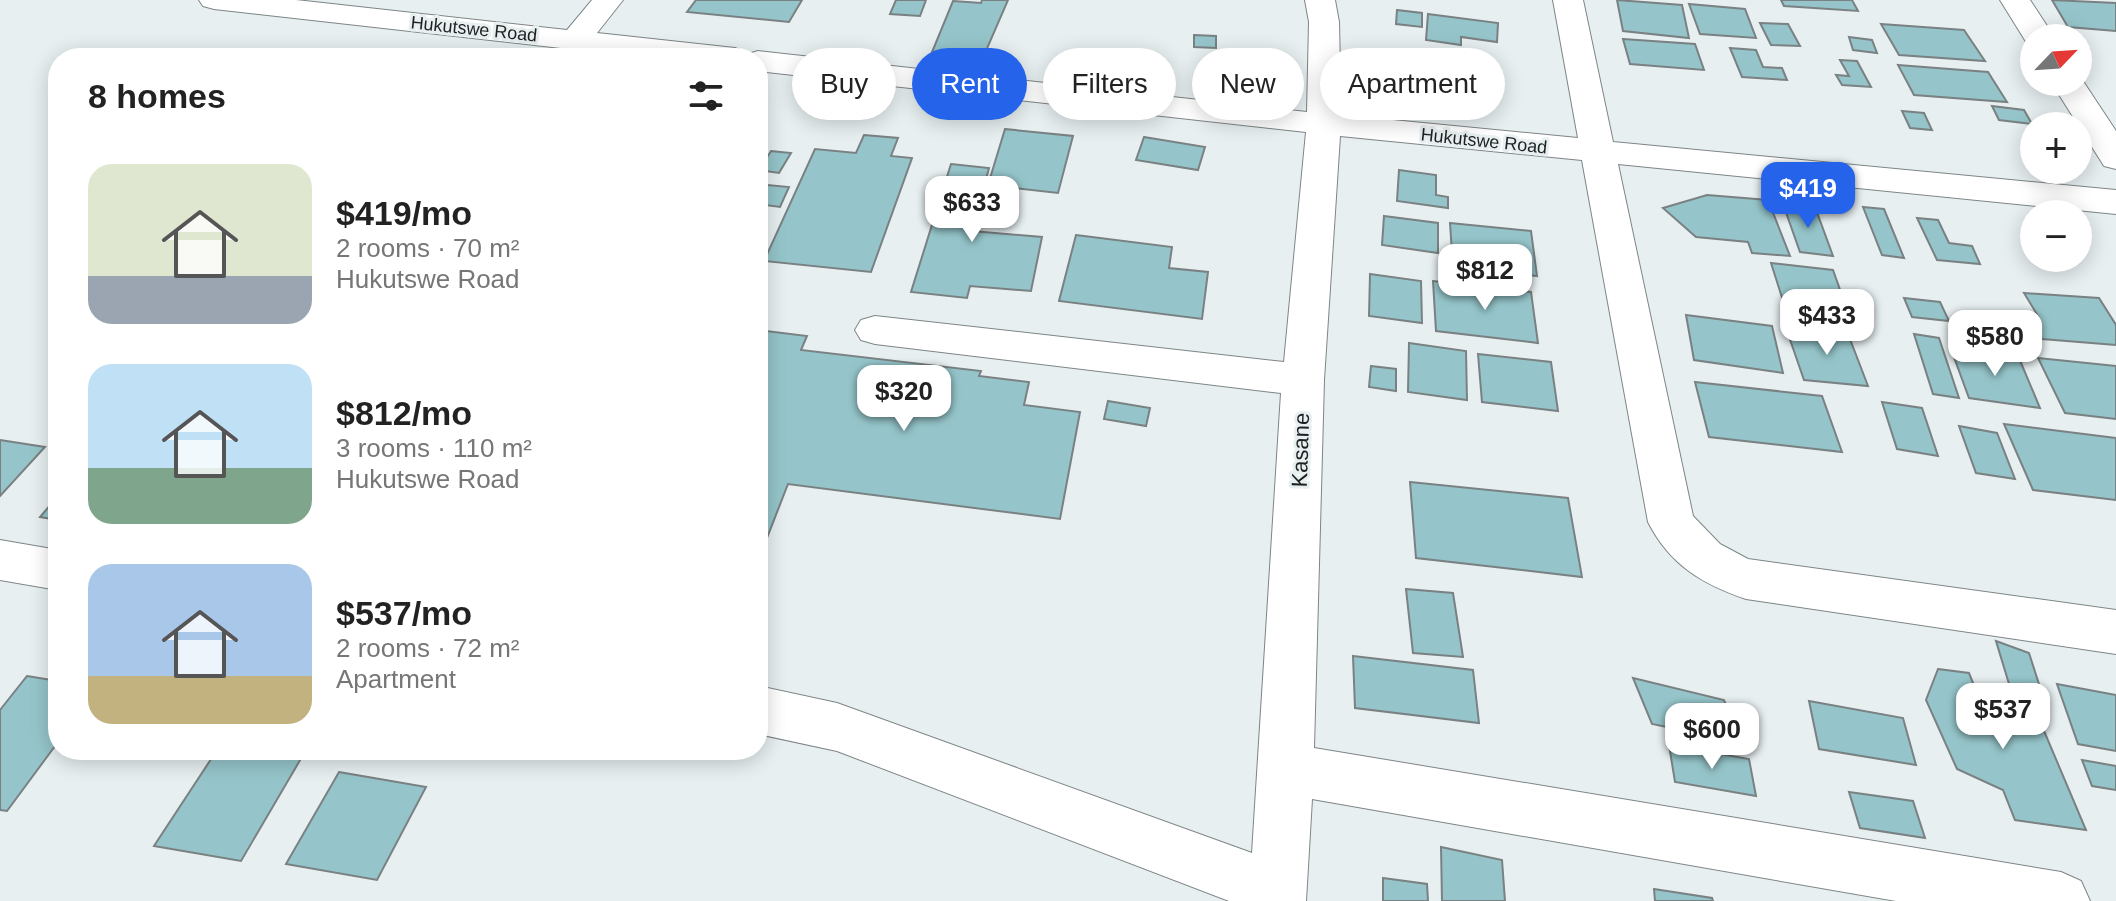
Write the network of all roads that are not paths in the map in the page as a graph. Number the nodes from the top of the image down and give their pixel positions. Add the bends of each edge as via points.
1 (214, 0) edge
2 (608, 0) edge
3 (1320, 0) edge
4 (1568, 0) edge
5 (2015, 0) edge
6 (2030, 24) edge
7 (575, 40) junction
8 (646, 48) edge
9 (768, 62) edge
10 (2076, 96) edge
11 (1324, 124) junction
12 (1596, 152) junction
13 (2116, 158) edge
14 (2116, 202) edge
15 (875, 330) dead end
16 (1303, 380) junction
17 (0, 560) edge
18 (48, 568) edge
19 (2116, 632) edge
20 (768, 712) edge
21 (1287, 769) junction
22 (1278, 896) edge
23 (2061, 901) edge

1 - 7 street, Hukutswe Road
2 - 7 street
3 - 11 street, Kasane
4 - 12 street
5 - 6 street
7 - 8 street, Hukutswe Road
9 - 11 street, Hukutswe Road
10 - 13 street
11 - 12 street, Hukutswe Road
11 - 16 street, Kasane
12 - 14 street, Hukutswe Road
12 - 19 street via 1671,522 1693,552 1746,579
15 - 16 street
16 - 21 street, Kasane
17 - 18 street
20 - 22 street via 837,727
21 - 22 street, Kasane
21 - 23 street

